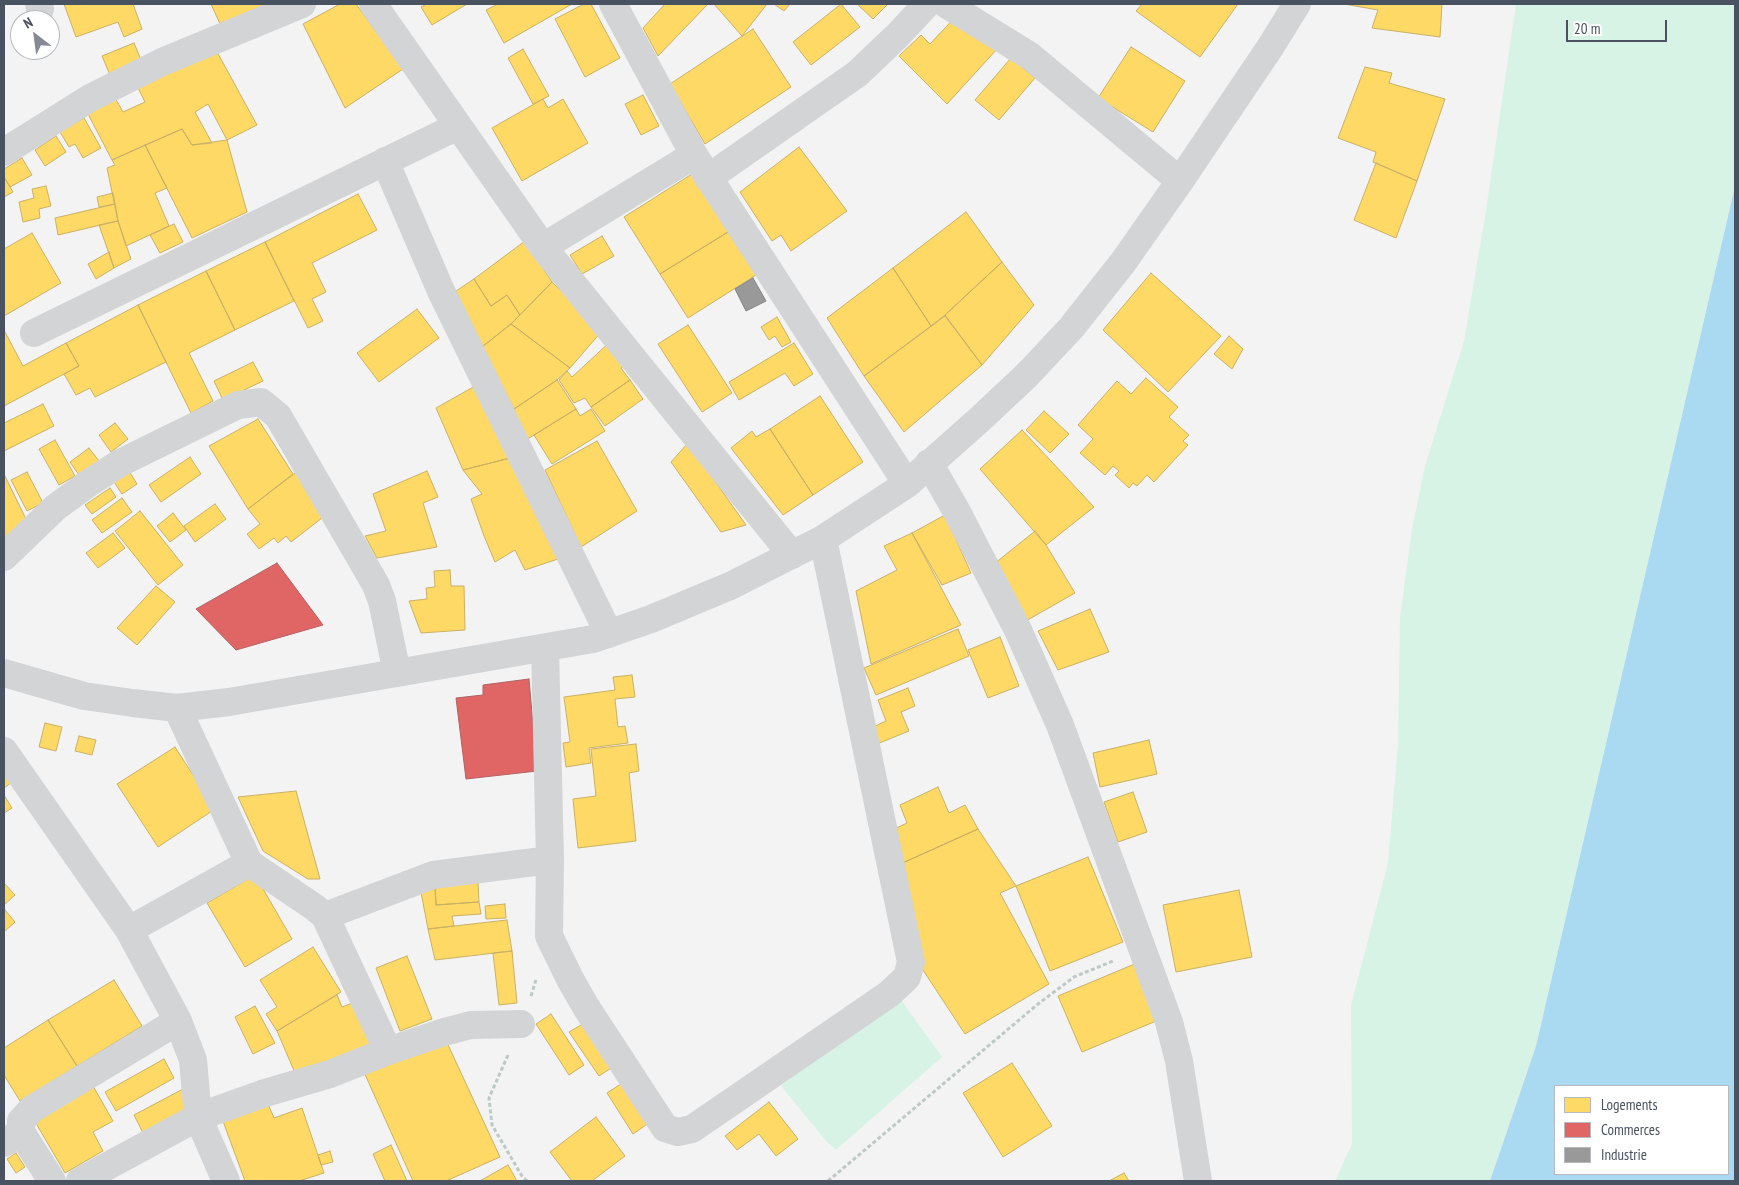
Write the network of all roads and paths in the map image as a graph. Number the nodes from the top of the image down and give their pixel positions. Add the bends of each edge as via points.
1 (302, 4) edge
2 (373, 4) edge
3 (613, 4) edge
4 (927, 4) edge
5 (946, 4) edge
6 (1296, 4) edge
7 (458, 126) junction
8 (4, 152) edge
9 (694, 155) junction
10 (385, 161) junction
11 (708, 178) junction
12 (1180, 182) junction
13 (543, 247) junction
14 (34, 333) dead end
15 (929, 463) junction
16 (907, 484) junction
17 (823, 539) junction
18 (792, 555) junction
19 (4, 557) edge
20 (609, 634) junction
21 (545, 648) junction
22 (4, 673) edge
23 (397, 673) junction
24 (177, 708) junction
25 (4, 751) edge
26 (550, 860) junction
27 (249, 863) junction
28 (325, 916) junction
29 (129, 930) junction
30 (549, 936) junction
31 (1142, 948) junction
32 (178, 1021) junction
33 (521, 1024) junction
34 (388, 1051) junction
35 (198, 1116) junction
36 (12, 1138) edge
37 (52, 1181) edge
38 (80, 1181) edge
39 (226, 1181) edge
40 (527, 1181) edge
41 (828, 1181) edge
42 (1198, 1181) edge

1 - 8 street via 162,62 90,98
2 - 7 street
3 - 9 street
4 - 11 street via 857,74
5 - 12 street via 1030,56
6 - 12 street
7 - 10 street
7 - 13 street
9 - 11 street
9 - 13 street
10 - 14 street
10 - 20 street via 441,292
11 - 16 street
12 - 15 street via 1124,261 1072,326 1027,375
13 - 18 street
15 - 16 street
15 - 31 street via 1018,630 1060,725
16 - 17 street
17 - 18 street
17 - 30 street via 912,962 907,978 889,994 692,1129 678,1132 665,1128 586,1006
18 - 20 street via 730,586
19 - 23 street via 56,507 120,463 238,405 261,402 278,416 376,585
20 - 21 street
21 - 23 street
21 - 26 street
22 - 24 street via 84,696
23 - 24 street
24 - 27 street
25 - 29 street
26 - 28 street via 433,875
26 - 30 street
27 - 28 street
27 - 29 street
28 - 34 street
29 - 32 street
30 - 33 path
31 - 41 path via 1074,977 1052,993
31 - 42 street via 1180,1061
32 - 35 street via 193,1060
32 - 36 street via 32,1109
33 - 34 street via 471,1025
33 - 40 path via 489,1098 492,1125
34 - 35 street via 330,1074
35 - 38 street
35 - 39 street
36 - 37 street

